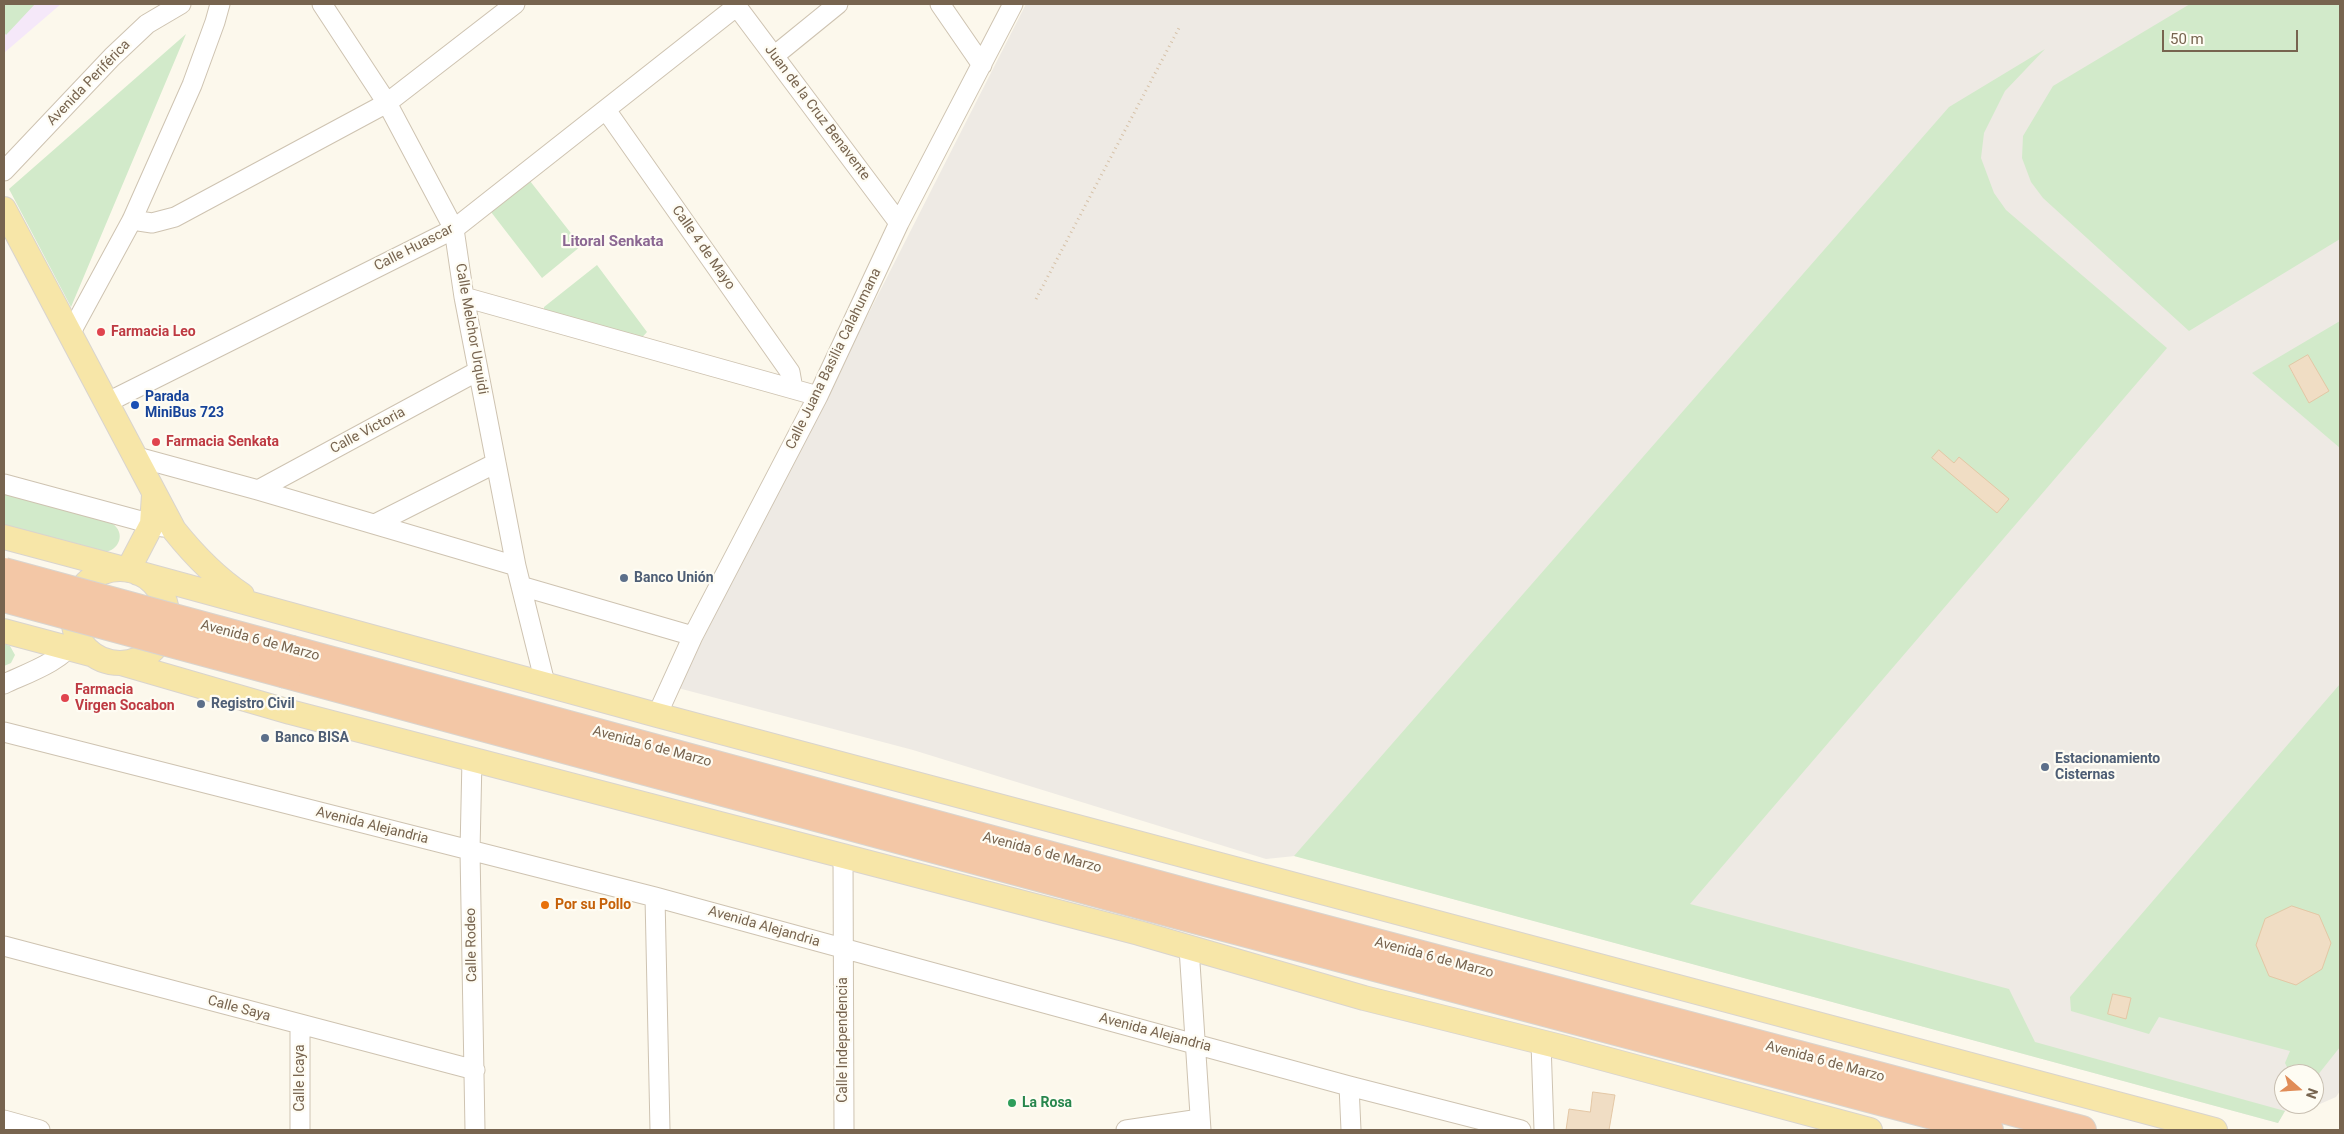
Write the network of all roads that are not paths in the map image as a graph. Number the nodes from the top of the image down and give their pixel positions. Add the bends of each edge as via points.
1 (181, 4) edge
2 (220, 4) edge
3 (322, 4) edge
4 (515, 4) edge
5 (838, 4) edge
6 (940, 4) edge
7 (1013, 4) edge
8 (736, 5) edge
9 (774, 56) junction
10 (982, 65) junction
11 (387, 103) junction
12 (606, 110) junction
13 (4, 171) edge
14 (4, 209) edge
15 (132, 220) junction
16 (899, 223) junction
17 (454, 229) junction
18 (464, 297) junction
19 (70, 334) junction
20 (478, 371) junction
21 (793, 389) junction
22 (818, 396) junction
23 (106, 402) junction
24 (136, 458) junction
25 (496, 463) junction
26 (4, 484) edge
27 (258, 490) junction
28 (375, 524) junction
29 (163, 527) junction
30 (4, 537) edge
31 (516, 566) junction
32 (133, 571) junction
33 (4, 572) edge
34 (521, 586) junction
35 (4, 598) edge
36 (261, 605) junction
37 (4, 631) edge
38 (693, 636) junction
39 (74, 643) junction
40 (289, 662) junction
41 (121, 663) junction
42 (545, 683) junction
43 (4, 684) edge
44 (657, 715) junction
45 (4, 732) edge
46 (472, 759) junction
47 (470, 851) junction
48 (843, 857) junction
49 (655, 897) junction
50 (4, 946) edge
51 (1189, 948) junction
52 (842, 949) junction
53 (300, 1025) junction
54 (1540, 1042) junction
55 (1195, 1044) junction
56 (475, 1070) junction
57 (1348, 1086) junction
58 (4, 1120) edge
59 (1200, 1125) edge
60 (40, 1130) edge
61 (299, 1130) edge
62 (476, 1130) edge
63 (660, 1130) edge
64 (844, 1130) edge
65 (1126, 1130) edge
66 (1351, 1130) edge
67 (1522, 1130) edge
68 (1544, 1130) edge
69 (1870, 1130) edge
70 (1989, 1130) edge
71 (2082, 1130) edge
72 (2215, 1130) edge

1 - 13 street, Avenida Periférica via 147,24 112,56
2 - 15 street via 192,85
3 - 11 street, Calle Melchor Urquidi
4 - 11 street
5 - 9 street
6 - 10 street
7 - 10 street, Calle Juana Basilia Calahumana
8 - 9 street, Juan de la Cruz Benavente
8 - 12 street, Calle Huascar
9 - 16 street, Juan de la Cruz Benavente
10 - 16 street, Calle Juana Basilia Calahumana
11 - 15 street via 174,217 152,223
11 - 17 street, Calle Melchor Urquidi
12 - 17 street, Calle Huascar
12 - 21 street, Calle 4 de Mayo via 790,372
14 - 19 main road
15 - 19 street
16 - 22 street, Calle Juana Basilia Calahumana
17 - 18 street, Calle Melchor Urquidi
17 - 23 street, Calle Huascar
18 - 20 street, Calle Melchor Urquidi
18 - 21 street
19 - 23 main road
20 - 25 street, Calle Melchor Urquidi
20 - 27 street, Calle Victoria
21 - 22 street
22 - 38 street, Calle Juana Basilia Calahumana
23 - 24 main road
24 - 27 street
24 - 29 main road via 154,495
25 - 28 street
25 - 31 street, Calle Melchor Urquidi
26 - 29 street
27 - 28 street
28 - 31 street
29 - 32 main road
29 - 36 main road via 223,582
30 - 32 main road
31 - 34 street, Calle Melchor Urquidi
32 - 36 main road
32 - 39 main road via 117,569 97,575 79,592 73,615
32 - 41 main road via 148,578 162,595 166,605 166,628 148,654
33 - 40 highway, Avenida 6 de Marzo, bridge
34 - 38 street
34 - 42 street, Calle Melchor Urquidi
35 - 40 highway, Avenida 6 de Marzo, bridge
36 - 42 main road
37 - 39 main road
38 - 44 street, Calle Juana Basilia Calahumana
39 - 41 main road via 94,655
39 - 43 street via 47,664
40 - 70 highway, Avenida 6 de Marzo via 1213,924
40 - 71 highway, Avenida 6 de Marzo via 1199,896
41 - 46 main road via 290,712
42 - 44 main road
44 - 72 main road
45 - 47 street, Avenida Alejandria
46 - 47 street, Calle Rodeo
46 - 48 main road
47 - 49 street, Avenida Alejandria
47 - 56 street, Calle Rodeo
48 - 51 main road
48 - 52 street, Calle Independencia
49 - 52 street, Avenida Alejandria
49 - 63 street
50 - 53 street, Calle Saya
51 - 54 main road via 1364,998
51 - 55 street
52 - 55 street, Avenida Alejandria
52 - 64 street, Calle Independencia
53 - 56 street, Calle Saya
53 - 61 street, Calle Icaya
54 - 68 street
54 - 69 main road
55 - 57 street, Avenida Alejandria
55 - 59 street
56 - 62 street, Calle Rodeo
57 - 66 street
57 - 67 street, Avenida Alejandria
58 - 60 street
59 - 65 street

